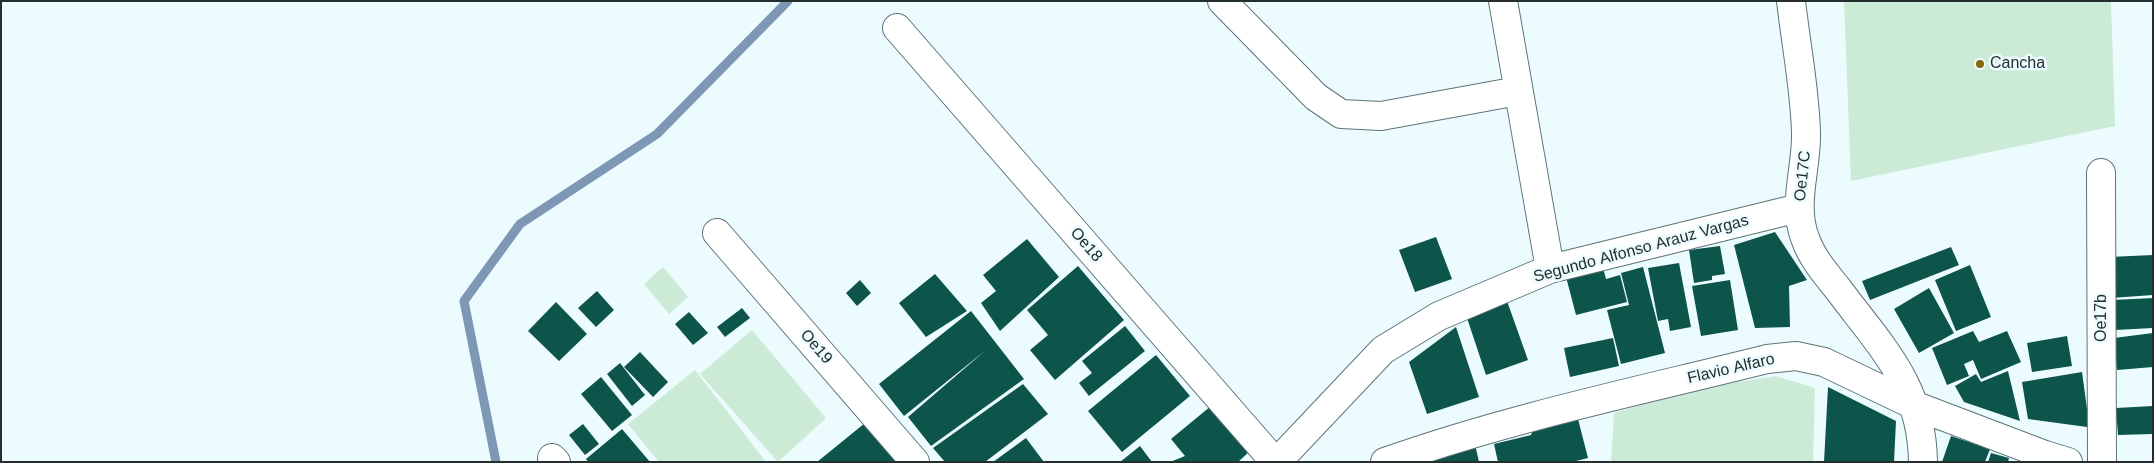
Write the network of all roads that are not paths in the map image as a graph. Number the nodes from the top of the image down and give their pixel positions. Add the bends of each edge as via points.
1 (1222, 1) edge
2 (1503, 1) edge
3 (1791, 1) edge
4 (897, 28) dead end
5 (1518, 91) junction
6 (2101, 173) dead end
7 (1799, 208) junction
8 (717, 233) dead end
9 (1550, 269) junction
10 (1916, 406) junction
11 (916, 462) edge
12 (1276, 462) edge
13 (1385, 462) edge
14 (1923, 462) edge
15 (2068, 462) edge
16 (2102, 462) edge

1 - 5 street via 1316,97 1342,114 1380,116
2 - 5 street
3 - 7 street, Oe17C via 1806,132
4 - 12 street, Oe18
5 - 9 street
6 - 16 street, Oe17b
7 - 9 street, Segundo Alfonso Arauz Vargas
7 - 10 street, Oe17C via 1804,238 1816,260 1902,375
8 - 11 street, Oe19
9 - 12 street, Segundo Alfonso Arauz Vargas via 1439,316 1383,350
10 - 13 street, Flavio Alfaro via 1824,362 1796,356 1767,359 1438,443
10 - 14 street, Oe17C
10 - 15 street, Flavio Alfaro

